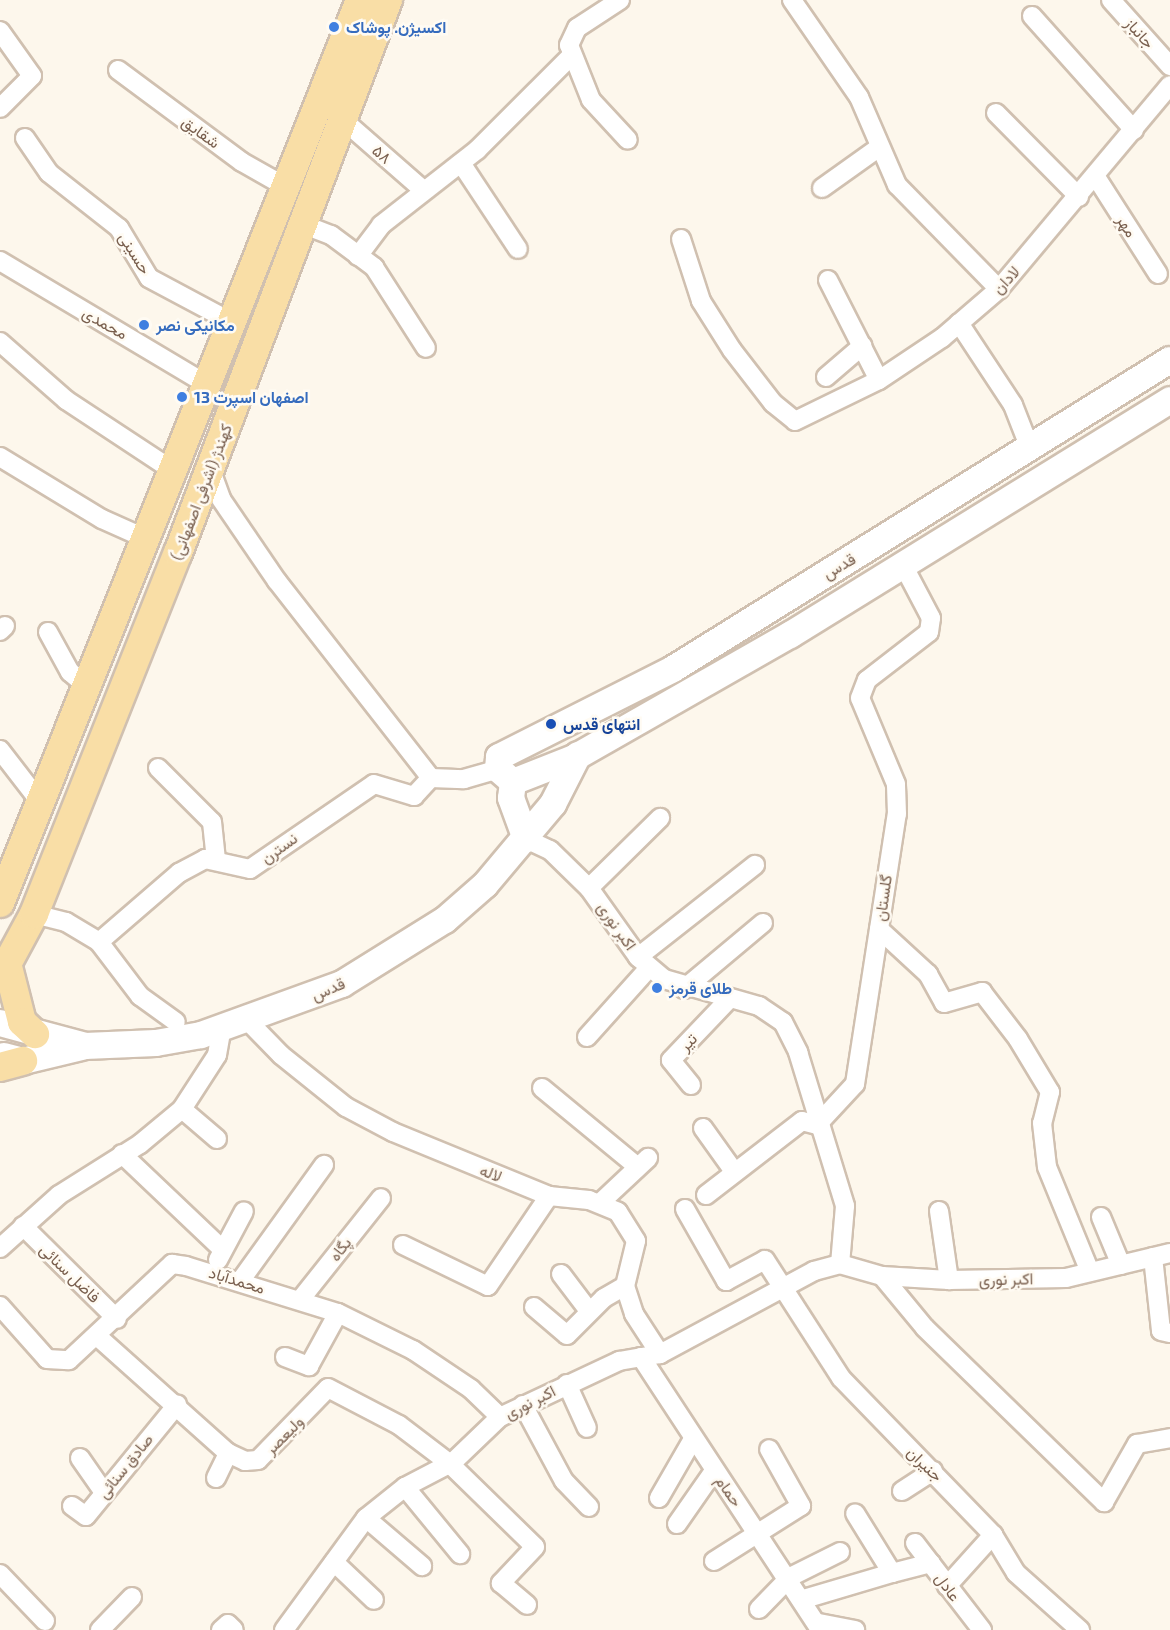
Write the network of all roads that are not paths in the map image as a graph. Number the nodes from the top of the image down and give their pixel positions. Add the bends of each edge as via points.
1 (360, 0) edge
2 (388, 0) edge
3 (620, 0) edge
4 (792, 0) edge
5 (1111, 0) edge
6 (1032, 16) dead end
7 (0, 31) edge
8 (357, 44) junction
9 (571, 56) junction
10 (1170, 66) edge
11 (117, 70) dead end
12 (1167, 93) edge
13 (0, 108) edge
14 (996, 113) dead end
15 (342, 119) junction
16 (1134, 130) junction
17 (25, 138) dead end
18 (628, 140) dead end
19 (878, 148) junction
20 (461, 163) junction
21 (1096, 177) junction
22 (288, 188) junction
23 (822, 188) dead end
24 (422, 189) junction
25 (1079, 197) junction
26 (302, 224) junction
27 (681, 239) dead end
28 (518, 249) dead end
29 (358, 256) junction
30 (0, 261) edge
31 (1158, 274) dead end
32 (828, 280) dead end
33 (999, 289) junction
34 (959, 323) junction
35 (235, 324) junction
36 (0, 342) edge
37 (862, 346) junction
38 (426, 348) dead end
39 (1170, 360) edge
40 (826, 378) dead end
41 (879, 380) junction
42 (210, 386) junction
43 (1170, 400) edge
44 (1030, 451) junction
45 (0, 457) edge
46 (210, 468) junction
47 (175, 472) junction
48 (941, 508) junction
49 (954, 531) junction
50 (147, 539) junction
51 (903, 565) junction
52 (48, 632) dead end
53 (88, 687) junction
54 (0, 750) edge
55 (578, 755) junction
56 (158, 768) dead end
57 (503, 769) junction
58 (431, 778) junction
59 (41, 802) junction
60 (660, 818) dead end
61 (526, 839) junction
62 (8, 856) edge
63 (216, 859) junction
64 (755, 866) dead end
65 (590, 888) junction
66 (0, 903) edge
67 (34, 914) junction
68 (763, 923) dead end
69 (879, 929) junction
70 (99, 942) junction
71 (644, 962) junction
72 (4, 970) edge
73 (684, 989) junction
74 (729, 999) junction
75 (246, 1019) junction
76 (176, 1022) dead end
77 (0, 1023) edge
78 (222, 1027) junction
79 (35, 1034) junction
80 (587, 1037) dead end
81 (85, 1046) junction
82 (8, 1061) edge
83 (691, 1085) dead end
84 (542, 1088) dead end
85 (182, 1109) junction
86 (817, 1125) junction
87 (703, 1128) dead end
88 (217, 1139) dead end
89 (122, 1154) junction
90 (324, 1165) dead end
91 (733, 1170) junction
92 (706, 1195) dead end
93 (549, 1196) junction
94 (381, 1198) dead end
95 (600, 1203) junction
96 (685, 1209) dead end
97 (244, 1211) dead end
98 (939, 1211) dead end
99 (1101, 1217) dead end
100 (23, 1226) junction
101 (403, 1245) dead end
102 (0, 1248) edge
103 (223, 1250) junction
104 (1161, 1255) edge
105 (840, 1264) junction
106 (1121, 1265) junction
107 (211, 1272) junction
108 (1090, 1272) junction
109 (561, 1274) dead end
110 (882, 1276) junction
111 (241, 1280) junction
112 (949, 1280) junction
113 (625, 1286) junction
114 (786, 1286) junction
115 (300, 1300) junction
116 (0, 1306) edge
117 (534, 1306) dead end
118 (590, 1311) junction
119 (338, 1313) junction
120 (117, 1319) junction
121 (1170, 1332) edge
122 (97, 1336) junction
123 (660, 1354) junction
124 (285, 1357) dead end
125 (641, 1357) junction
126 (567, 1384) junction
127 (177, 1405) junction
128 (523, 1405) junction
129 (500, 1417) junction
130 (587, 1428) dead end
131 (1170, 1438) edge
132 (693, 1439) junction
133 (769, 1449) dead end
134 (228, 1453) junction
135 (80, 1458) dead end
136 (449, 1463) junction
137 (714, 1471) junction
138 (933, 1471) junction
139 (216, 1478) dead end
140 (405, 1487) junction
141 (103, 1491) junction
142 (902, 1491) dead end
143 (658, 1498) dead end
144 (72, 1506) dead end
145 (589, 1507) dead end
146 (855, 1513) dead end
147 (366, 1518) junction
148 (677, 1524) dead end
149 (758, 1532) junction
150 (993, 1535) junction
151 (915, 1543) dead end
152 (840, 1552) dead end
153 (460, 1554) dead end
154 (714, 1561) dead end
155 (334, 1562) junction
156 (931, 1563) junction
157 (422, 1566) dead end
158 (892, 1573) junction
159 (0, 1574) edge
160 (790, 1577) junction
161 (947, 1586) junction
162 (132, 1597) dead end
163 (804, 1599) junction
164 (374, 1600) dead end
165 (527, 1605) dead end
166 (759, 1609) dead end
167 (45, 1621) dead end
168 (820, 1626) edge
169 (100, 1630) edge
170 (221, 1630) edge
171 (234, 1630) edge
172 (284, 1630) edge
173 (855, 1630) edge
174 (982, 1630) edge
175 (1080, 1630) edge

1 - 8 main road, کهندژ (اشرفی اصفهانی)
2 - 8 main road, کهندژ (اشرفی اصفهانی)
3 - 9 street via 577,28 568,45
4 - 19 street via 859,97
5 - 10 street, جانباز
6 - 16 street
7 - 13 street via 32,76
8 - 15 main road, کهندژ (اشرفی اصفهانی)
8 - 22 main road, کهندژ (اشرفی اصفهانی)
9 - 18 street via 591,100
9 - 20 street
11 - 22 street, شقایق via 242,162
12 - 16 street, لادان
14 - 25 street
15 - 24 street, ۵۸
15 - 26 main road, کهندژ (اشرفی اصفهانی)
16 - 21 street, لادان
17 - 35 street, حسینی via 49,173 119,228 149,278
19 - 23 street
19 - 33 street via 897,185
20 - 24 street
20 - 28 street
21 - 25 street, لادان
21 - 31 street, مهر
22 - 35 main road, کهندژ (اشرفی اصفهانی)
24 - 29 street via 381,225
25 - 33 street, لادان
26 - 29 street via 332,235
26 - 46 main road, کهندژ (اشرفی اصفهانی)
27 - 41 street, لادان via 701,301 773,403 795,421
29 - 38 street via 374,267
30 - 42 street, محمدی
32 - 37 street
33 - 34 street, لادان
34 - 41 street, لادان
34 - 44 street via 1013,405
35 - 42 main road, کهندژ (اشرفی اصفهانی)
36 - 47 street via 66,400
37 - 40 street
37 - 41 street
39 - 44 main road, قدس
42 - 47 main road, کهندژ (اشرفی اصفهانی)
43 - 49 main road, قدس
44 - 48 main road, قدس
45 - 50 street via 102,519
46 - 58 street via 221,499 277,581
46 - 67 main road, کهندژ (اشرفی اصفهانی)
47 - 50 main road, کهندژ (اشرفی اصفهانی)
48 - 49 main road
48 - 57 main road, قدس
49 - 51 main road, قدس
50 - 53 main road, کهندژ (اشرفی اصفهانی)
51 - 55 main road, قدس
51 - 69 street, گلستان via 931,618 929,632 867,680 860,698 896,784
52 - 53 street via 70,672
53 - 59 main road, کهندژ (اشرفی اصفهانی)
54 - 59 street
55 - 57 main road, قدس
55 - 61 main road, قدس via 565,786
56 - 63 street via 212,822
57 - 58 street via 464,779
57 - 61 main road
58 - 63 street, نسترن via 414,796 374,784 250,869
59 - 62 main road, کهندژ (اشرفی اصفهانی)
60 - 65 street
61 - 65 street, اکبر نوری via 550,850
61 - 75 main road, قدس via 445,920 390,957 342,984
62 - 66 main road, کهندژ (اشرفی اصفهانی)
63 - 70 street via 204,859 179,873
64 - 71 street
65 - 71 street, اکبر نوری
67 - 70 street via 66,922
67 - 72 main road, کهندژ (اشرفی اصفهانی)
68 - 73 street
69 - 86 street, گلستان via 855,1084
69 - 108 street via 928,974 944,1003 982,992 1050,1092 1042,1123 1047,1167
70 - 76 street via 140,996
71 - 73 street, اکبر نوری
71 - 80 street
72 - 79 main road via 22,1022
73 - 74 street, اکبر نوری
74 - 83 street, تیر via 671,1060
74 - 86 street, اکبر نوری via 759,1006 783,1022 801,1060
75 - 78 main road, قدس
75 - 93 street, لاله via 281,1055 346,1107 393,1132
77 - 79 main road
78 - 81 main road, قدس via 156,1043
78 - 85 street via 218,1055
79 - 81 main road
81 - 82 main road
84 - 95 street via 643,1163
85 - 88 street
85 - 89 street
86 - 91 street via 802,1122
86 - 105 street, اکبر نوری via 845,1206
87 - 91 street
89 - 100 street via 59,1195
89 - 103 street
90 - 111 street
91 - 92 street
93 - 95 street, لاله
93 - 101 street via 488,1286
94 - 115 street, پگاه
95 - 113 street, لاله via 618,1212 636,1240
96 - 114 street, جنیران via 726,1281 765,1260
97 - 103 street
98 - 112 street
99 - 106 street
100 - 102 street
100 - 120 street, فاضل سنائی
103 - 107 street
104 - 106 street, اکبر نوری
104 - 121 street via 1161,1331
105 - 110 street, اکبر نوری
105 - 114 street, اکبر نوری
106 - 108 street, اکبر نوری
107 - 111 street, محمدآباد
107 - 120 street, محمدآباد via 172,1264
108 - 112 street, اکبر نوری
109 - 118 street
110 - 112 street, اکبر نوری
110 - 131 street via 925,1328 1104,1502 1137,1444
111 - 115 street, محمدآباد
113 - 118 street
113 - 123 street via 634,1314
114 - 123 street, اکبر نوری
114 - 138 street, جنیران via 841,1378
115 - 119 street, محمدآباد
116 - 122 street, محمدآباد via 47,1359 69,1360
117 - 118 street via 567,1335
119 - 124 street via 309,1366
119 - 129 street, محمدآباد via 413,1350 471,1389
120 - 122 street, محمدآباد
122 - 127 street
123 - 125 street, اکبر نوری
125 - 126 street, اکبر نوری
125 - 132 street, حمام
126 - 128 street, اکبر نوری
126 - 130 street
127 - 134 street
127 - 141 street, صادق سنائی
128 - 129 street, اکبر نوری
128 - 145 street via 564,1481
129 - 136 street, اکبر نوری
132 - 137 street, حمام
132 - 143 street
133 - 149 street via 801,1506
134 - 136 street, ولیعصر via 258,1460 328,1388 336,1388
134 - 139 street
135 - 141 street
136 - 140 street, اکبر نوری
136 - 165 street via 535,1547 501,1583
137 - 148 street
137 - 149 street, حمام
138 - 142 street
138 - 150 street, جنیران
140 - 147 street, اکبر نوری
140 - 153 street
141 - 144 street, صادق سنائی via 86,1516
146 - 158 street
147 - 155 street, اکبر نوری
147 - 157 street
149 - 154 street
149 - 160 street, حمام
150 - 161 street
150 - 175 street, جنیران via 1016,1573
151 - 156 street, عادل
152 - 160 street
155 - 164 street
155 - 172 street, اکبر نوری
156 - 158 street
156 - 161 street, عادل
158 - 163 street
159 - 167 street
160 - 163 street, حمام
160 - 166 street
161 - 174 street, عادل
162 - 169 street
163 - 168 street, حمام
168 - 173 street
170 - 171 street via 228,1624

